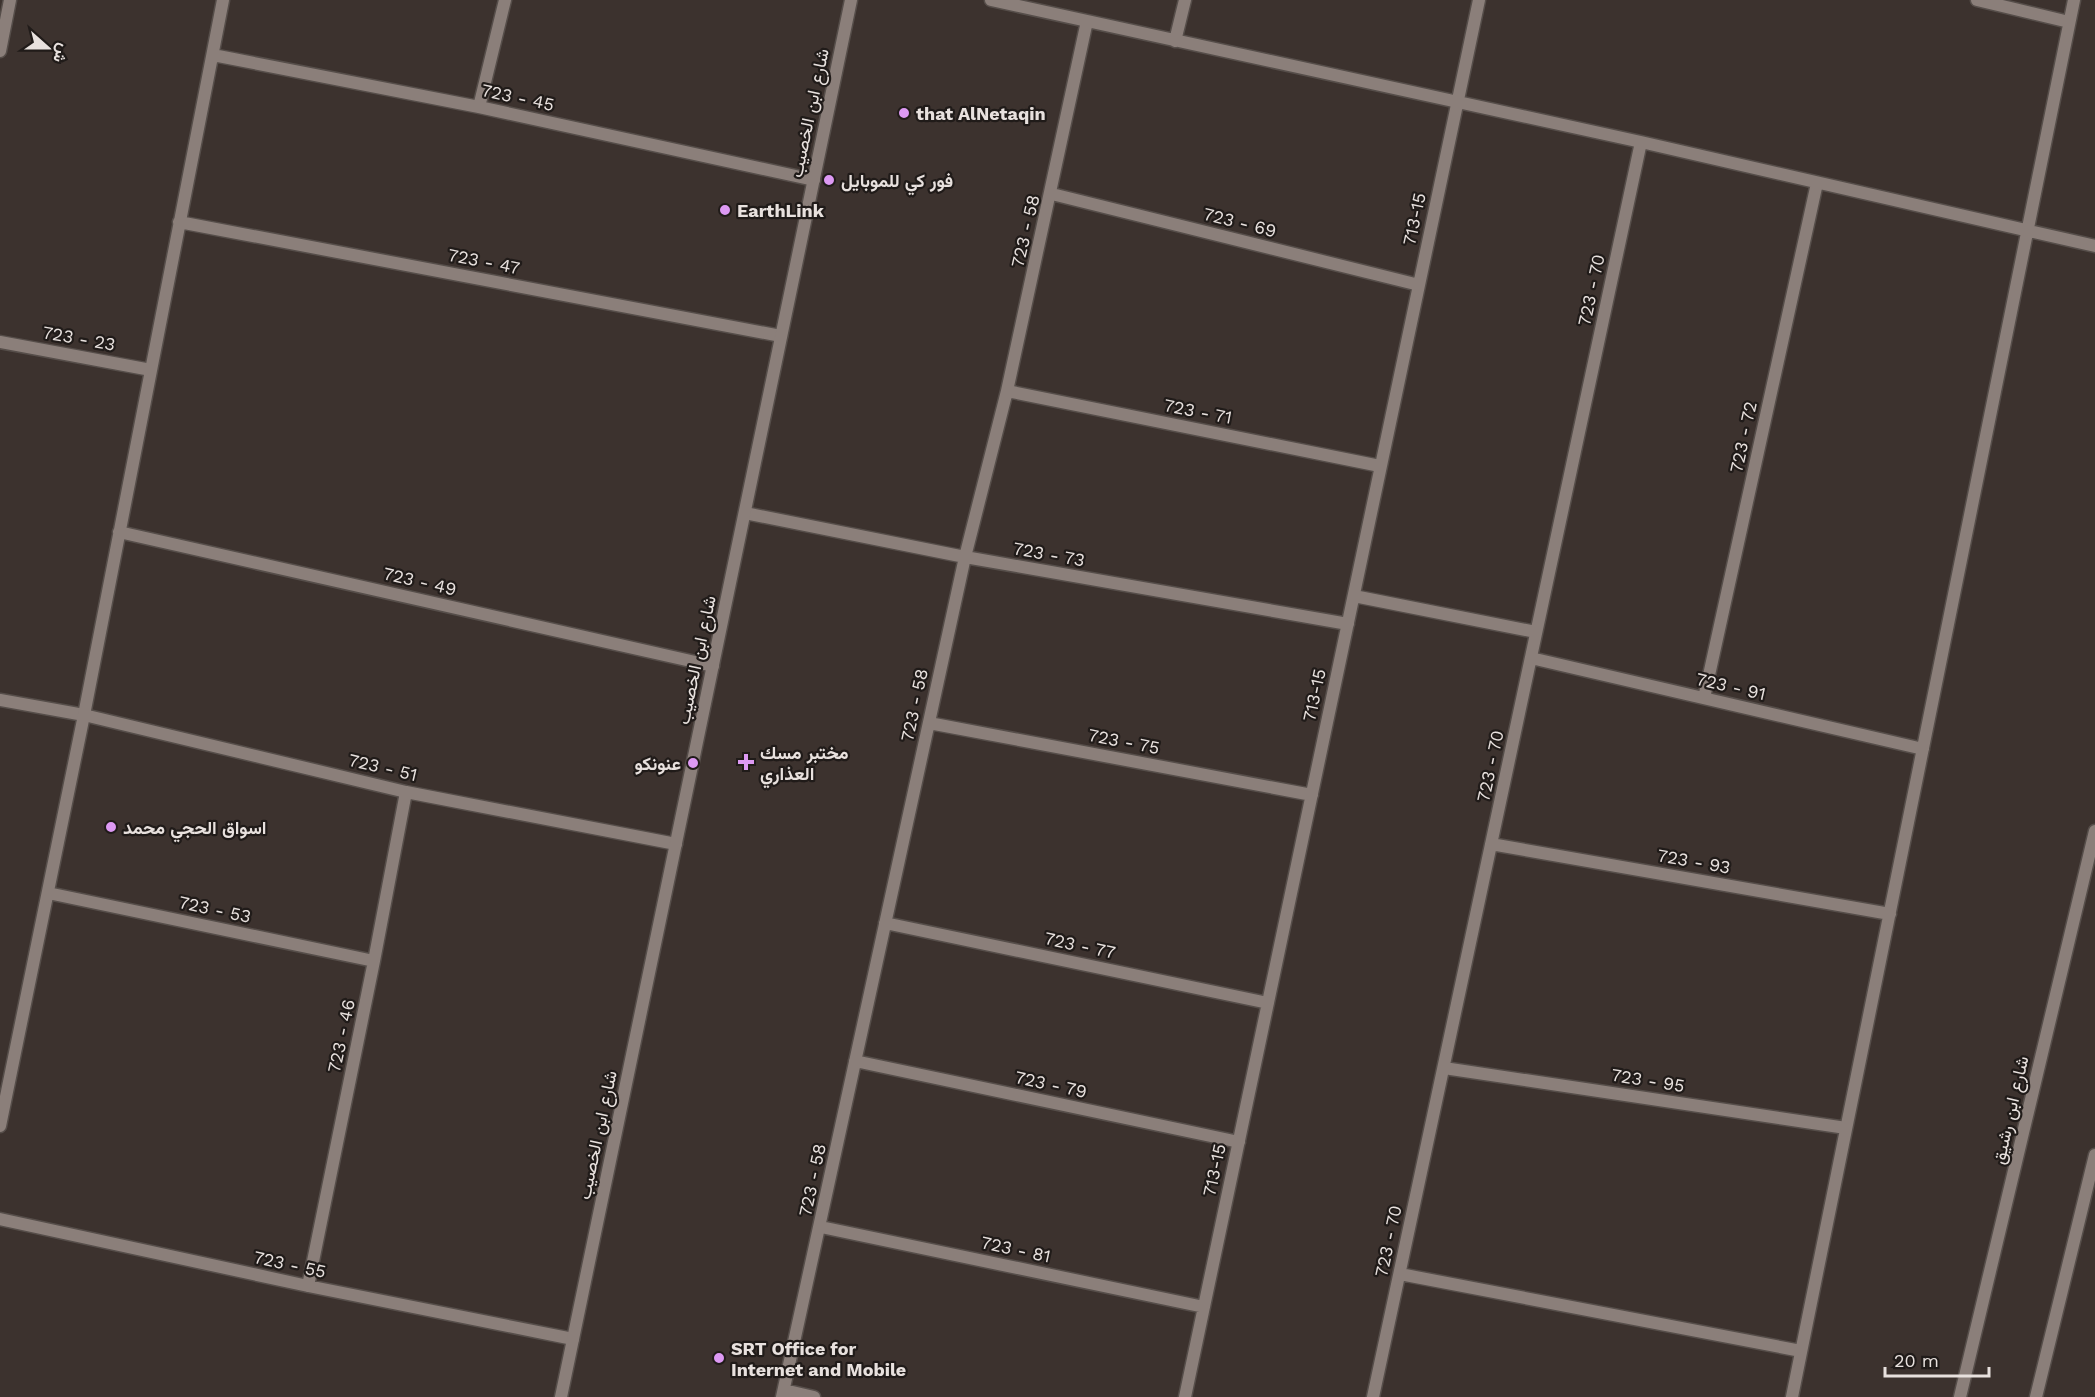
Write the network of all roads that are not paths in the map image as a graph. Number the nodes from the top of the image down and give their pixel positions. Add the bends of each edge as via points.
1 (10, 0) edge
2 (223, 0) edge
3 (505, 0) edge
4 (851, 0) edge
5 (991, 0) edge
6 (1185, 0) edge
7 (1479, 0) edge
8 (1977, 0) edge
9 (2074, 0) edge
10 (1087, 21) junction
11 (2069, 22) junction
12 (1175, 41) junction
13 (0, 51) edge
14 (213, 55) junction
15 (1457, 103) junction
16 (479, 106) junction
17 (1641, 142) junction
18 (814, 180) junction
19 (1817, 183) junction
20 (1052, 194) junction
21 (179, 222) junction
22 (2027, 229) junction
23 (2095, 246) edge
24 (1419, 285) junction
25 (781, 336) junction
26 (0, 342) edge
27 (151, 370) junction
28 (1008, 391) junction
29 (1380, 466) junction
30 (744, 513) junction
31 (120, 532) junction
32 (965, 557) junction
33 (1354, 596) junction
34 (1348, 624) junction
35 (1536, 632) junction
36 (1531, 658) junction
37 (713, 666) junction
38 (1704, 698) junction
39 (0, 700) edge
40 (84, 714) junction
41 (929, 723) junction
42 (1923, 749) junction
43 (406, 792) junction
44 (1312, 795) junction
45 (2095, 831) edge
46 (676, 844) junction
47 (1491, 844) junction
48 (48, 892) junction
49 (1890, 914) junction
50 (885, 923) junction
51 (374, 961) junction
52 (1268, 1003) junction
53 (855, 1061) junction
54 (1444, 1068) junction
55 (0, 1126) edge
56 (1846, 1128) junction
57 (1239, 1142) junction
58 (2095, 1155) edge
59 (0, 1219) edge
60 (821, 1227) junction
61 (1400, 1274) junction
62 (308, 1286) junction
63 (1204, 1307) junction
64 (573, 1339) junction
65 (1801, 1351) junction
66 (783, 1394) edge
67 (561, 1397) edge
68 (814, 1397) edge
69 (1185, 1397) edge
70 (1373, 1397) edge
71 (1792, 1397) edge
72 (1960, 1397) edge
73 (2036, 1397) edge

1 - 13 street
2 - 14 street
3 - 16 street
4 - 18 street, شارع ابن الخصيب
5 - 10 street
6 - 12 street
7 - 15 street, 713-15
8 - 11 street
9 - 11 street
10 - 12 street
10 - 20 street, 723 - 58
11 - 22 street
12 - 15 street
14 - 16 street, 723 - 45
14 - 21 street
15 - 17 street
15 - 24 street, 713-15
16 - 18 street, 723 - 45
17 - 19 street
17 - 35 street, 723 - 70
18 - 25 street, شارع ابن الخصيب
19 - 22 street
19 - 38 street, 723 - 72
20 - 24 street, 723 - 69
20 - 28 street, 723 - 58
21 - 25 street, 723 - 47
21 - 27 street
22 - 23 street
22 - 42 street
24 - 29 street, 713-15
25 - 30 street, شارع ابن الخصيب
26 - 27 street, 723 - 23
27 - 31 street
28 - 29 street, 723 - 71
28 - 32 street, 723 - 58
29 - 33 street, 713-15
30 - 32 street, 723 - 73
30 - 37 street, شارع ابن الخصيب
31 - 37 street, 723 - 49
31 - 40 street
32 - 34 street, 723 - 73
32 - 41 street, 723 - 58
33 - 34 street, 713-15
33 - 35 street
34 - 44 street, 713-15
35 - 36 street, 723 - 70
36 - 38 street, 723 - 91
36 - 47 street, 723 - 70
37 - 46 street, شارع ابن الخصيب
38 - 42 street, 723 - 91
39 - 40 street, 723 - 51
40 - 43 street, 723 - 51
40 - 48 street
41 - 44 street, 723 - 75
41 - 50 street, 723 - 58
42 - 49 street
43 - 46 street, 723 - 51
43 - 51 street, 723 - 46
44 - 52 street, 713-15
45 - 72 street, شارع ابن رشيق
46 - 64 street, شارع ابن الخصيب
47 - 49 street, 723 - 93
47 - 54 street, 723 - 70
48 - 51 street, 723 - 53
48 - 55 street
49 - 56 street
50 - 52 street, 723 - 77
50 - 53 street, 723 - 58
51 - 62 street, 723 - 46
52 - 57 street, 713-15
53 - 57 street, 723 - 79
53 - 60 street, 723 - 58
54 - 56 street, 723 - 95
54 - 61 street, 723 - 70
56 - 65 street
57 - 63 street, 713-15
58 - 73 street
59 - 62 street, 723 - 55
60 - 63 street, 723 - 81
60 - 66 street, 723 - 58
61 - 65 street
61 - 70 street, 723 - 70
62 - 64 street, 723 - 55
63 - 69 street, 713-15
64 - 67 street, شارع ابن الخصيب
65 - 71 street
66 - 68 street

